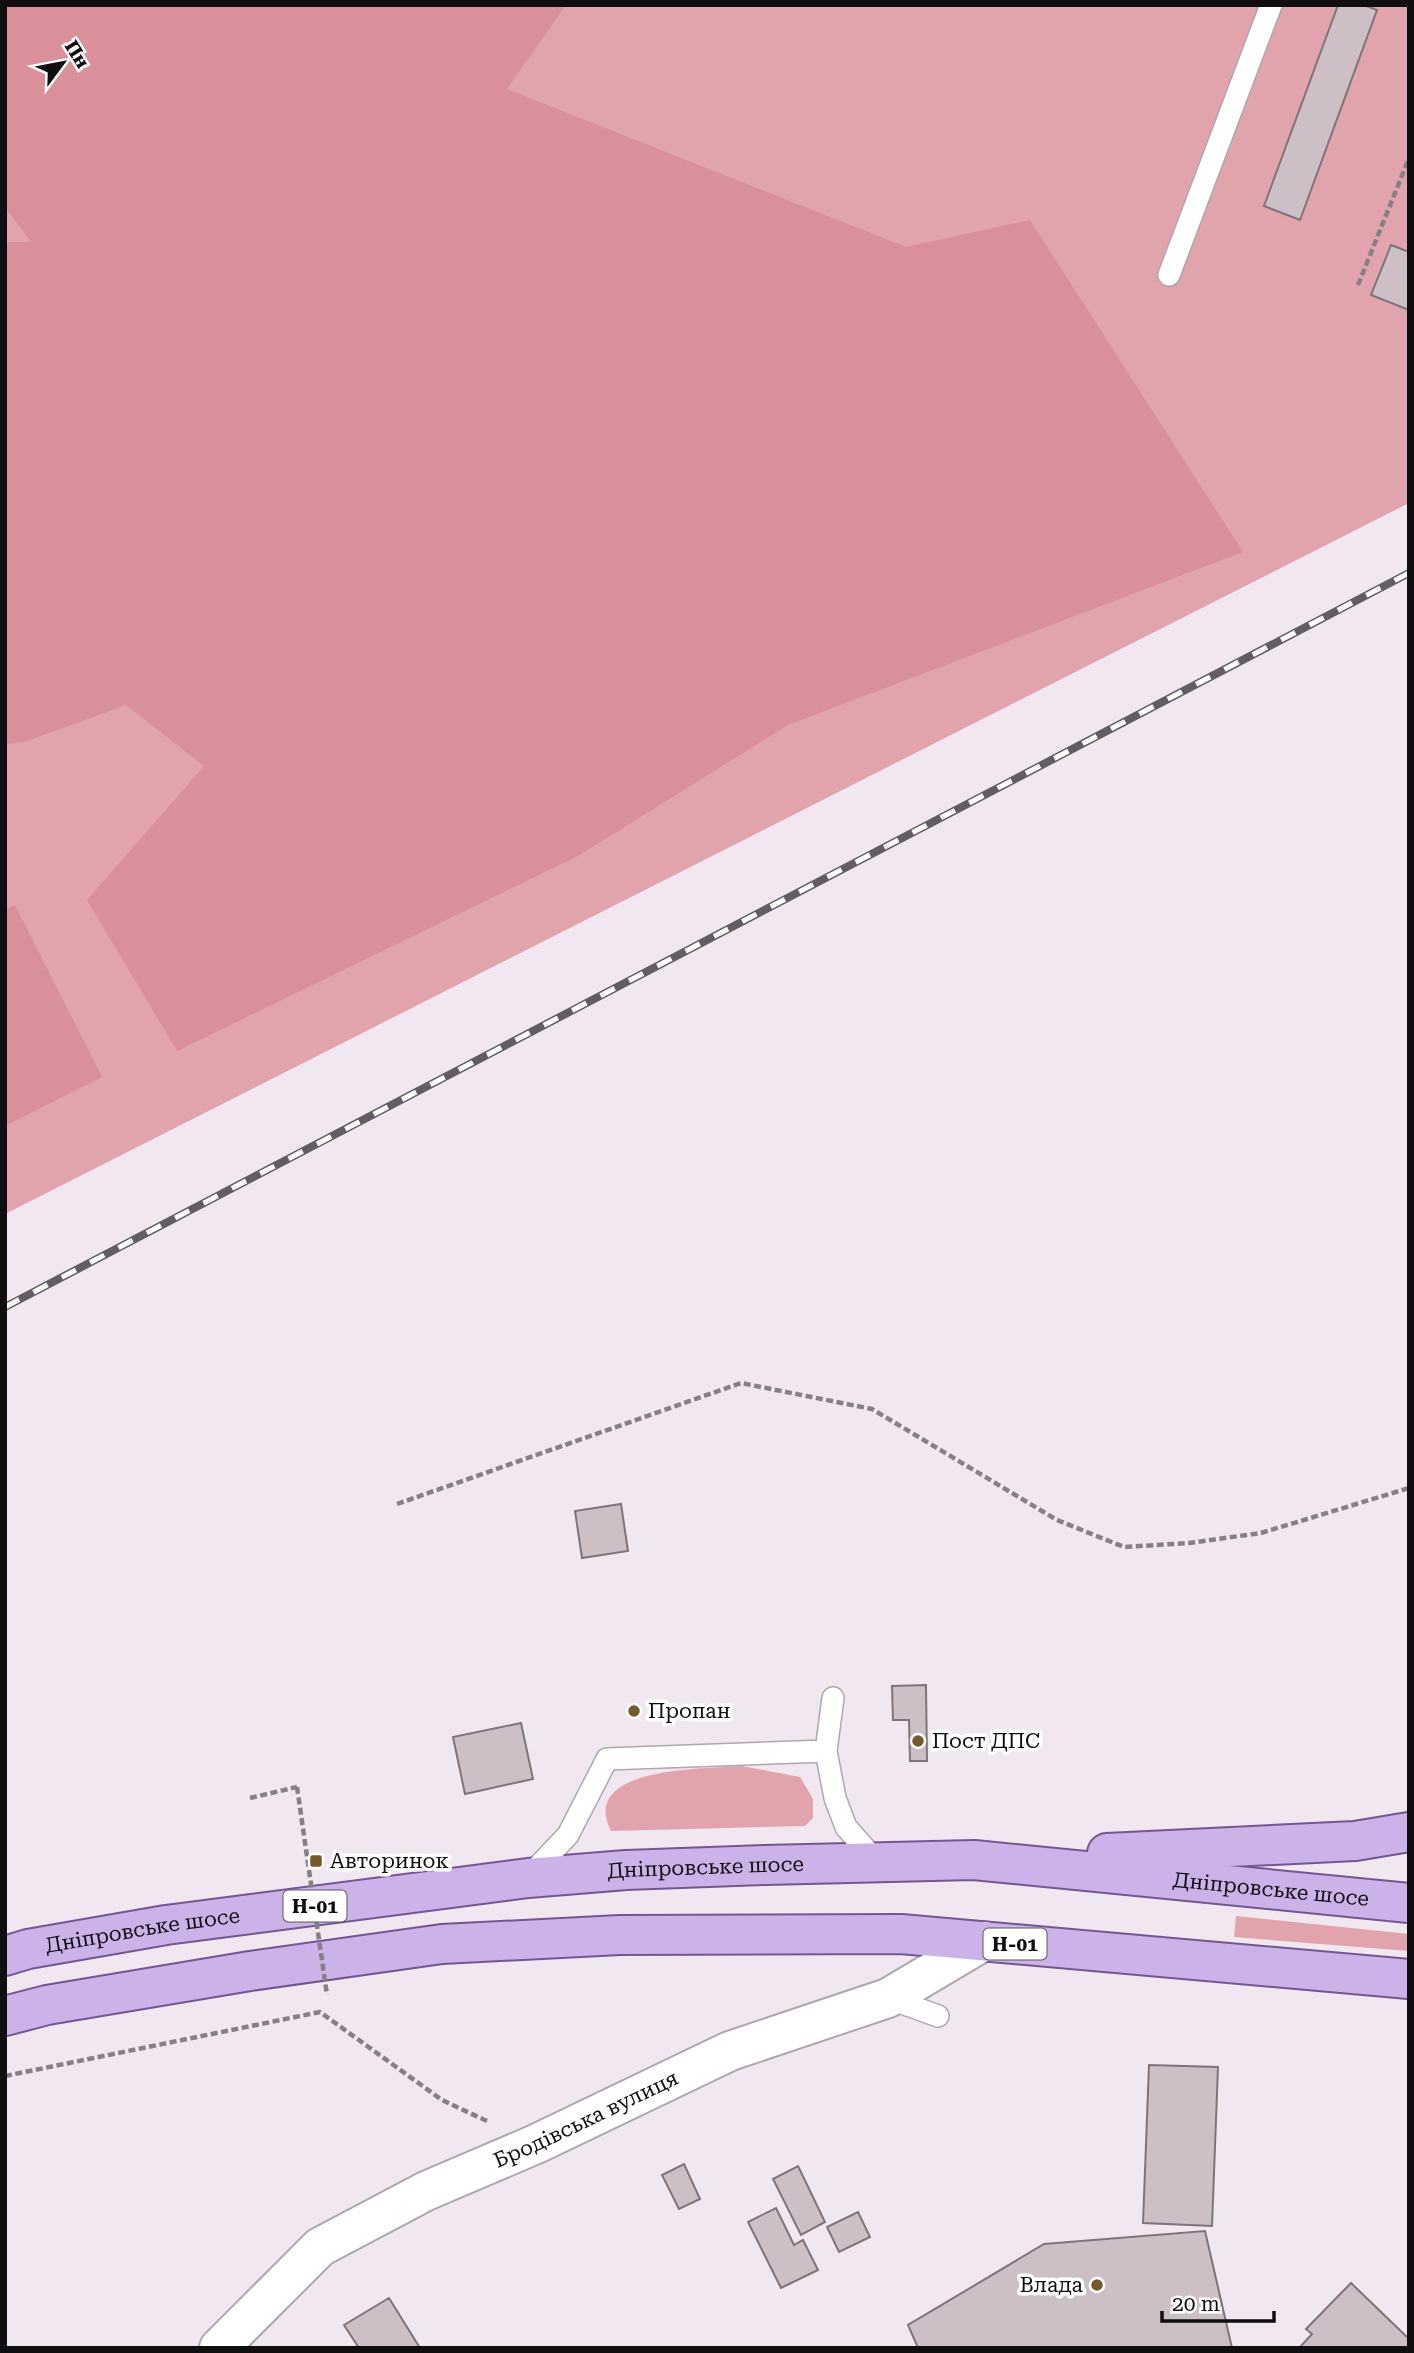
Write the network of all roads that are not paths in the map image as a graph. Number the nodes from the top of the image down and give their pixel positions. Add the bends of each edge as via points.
1 (1271, 5) edge
2 (1169, 275) dead end
3 (833, 1698) dead end
4 (826, 1751) junction
5 (1409, 1832) edge
6 (974, 1860) junction
7 (876, 1861) junction
8 (528, 1878) junction
9 (1409, 1903) edge
10 (984, 1941) junction
11 (5, 1956) edge
12 (1409, 1979) edge
13 (888, 1998) junction
14 (5, 2016) edge
15 (937, 2016) dead end
16 (219, 2348) edge

1 - 2 lane
3 - 4 lane
4 - 7 lane via 846,1827
4 - 8 lane via 607,1759 568,1835
5 - 6 main road via 1355,1842
6 - 7 main road, Дніпровське шосе / Н-01
6 - 9 main road, Дніпровське шосе / Н-01
7 - 8 main road, Дніпровське шосе / Н-01
8 - 11 main road, Дніпровське шосе / Н-01 via 166,1925
10 - 12 main road, Н-01
10 - 13 street, Бродівська вулиця
10 - 14 main road, Н-01 via 901,1934 620,1935 442,1944 250,1971
13 - 15 lane
13 - 16 street, Бродівська вулиця via 730,2051 426,2191 320,2247

